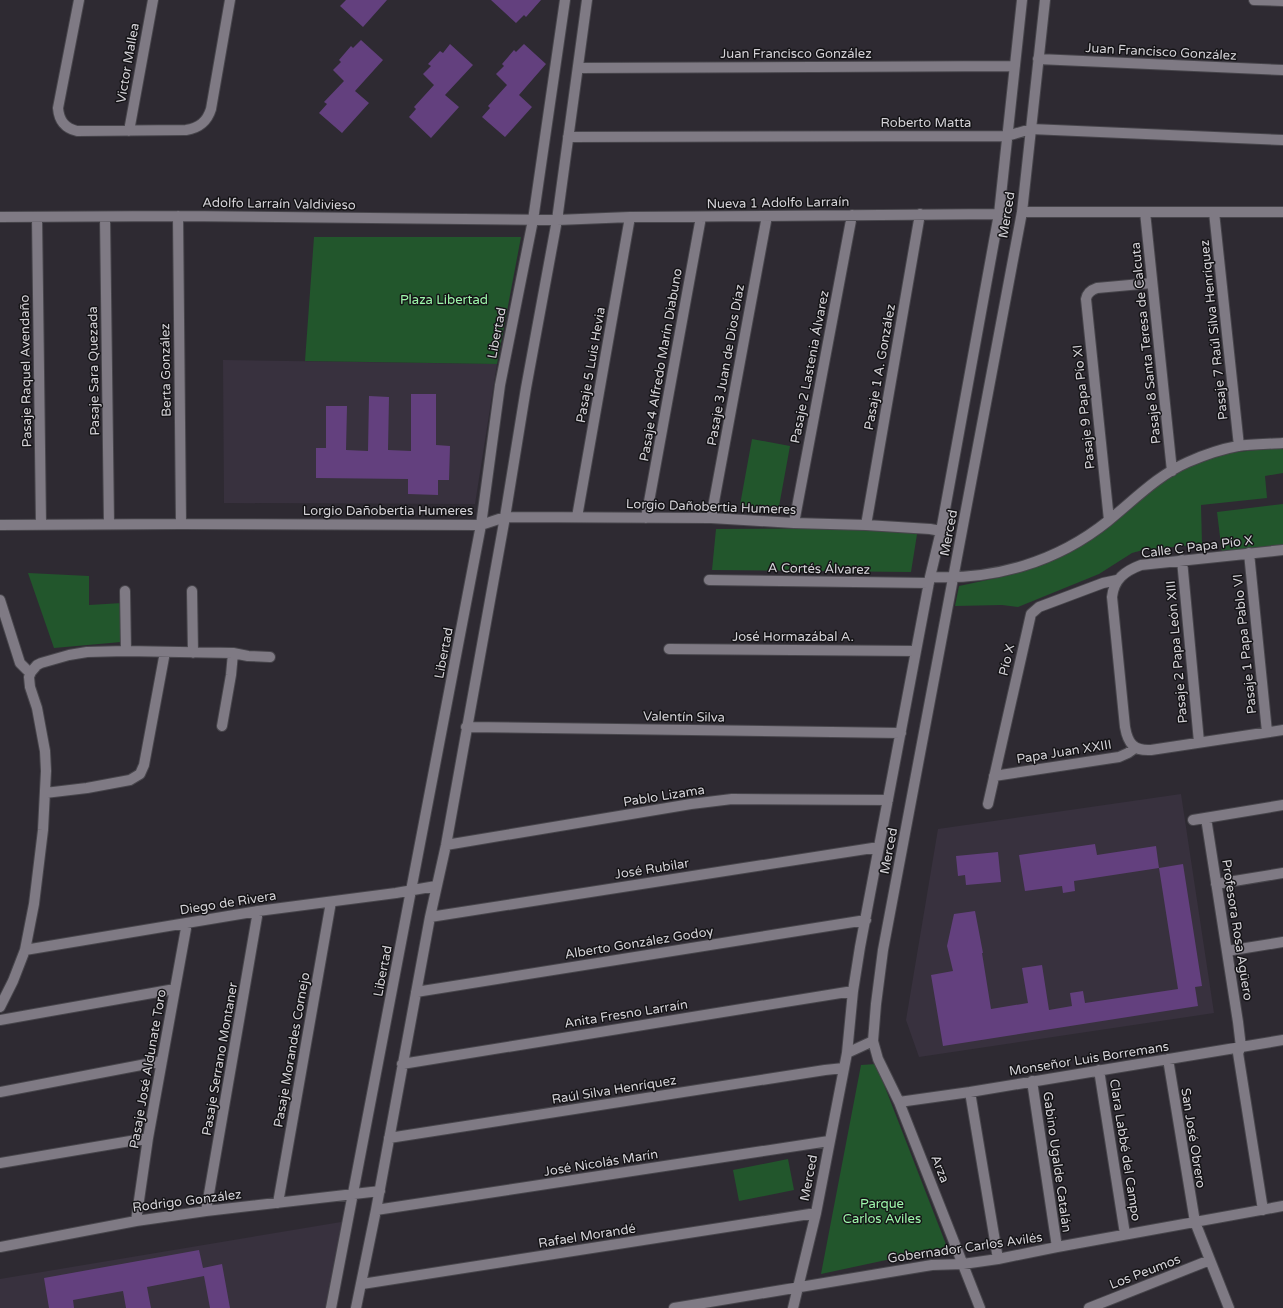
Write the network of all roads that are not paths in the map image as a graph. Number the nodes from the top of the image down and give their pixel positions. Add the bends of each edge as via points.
1 (79, 0) edge
2 (153, 0) edge
3 (230, 0) edge
4 (565, 0) edge
5 (587, 0) edge
6 (1022, 0) edge
7 (1045, 0) edge
8 (1254, 0) edge
9 (1283, 1) edge
10 (1038, 59) junction
11 (1015, 66) junction
12 (578, 68) junction
13 (1283, 70) edge
14 (1031, 129) junction
15 (129, 130) junction
16 (1007, 136) junction
17 (568, 137) junction
18 (1283, 140) edge
19 (1022, 212) junction
20 (1145, 212) junction
21 (1214, 212) junction
22 (1283, 212) edge
23 (920, 214) junction
24 (999, 214) junction
25 (852, 215) junction
26 (105, 216) junction
27 (178, 216) junction
28 (767, 216) junction
29 (0, 217) edge
30 (37, 217) junction
31 (630, 217) junction
32 (702, 217) junction
33 (532, 220) junction
34 (557, 220) junction
35 (1152, 282) junction
36 (1283, 443) edge
37 (1239, 446) junction
38 (1172, 471) junction
39 (505, 517) junction
40 (577, 517) junction
41 (646, 518) junction
42 (711, 518) junction
43 (1109, 520) junction
44 (794, 523) junction
45 (109, 524) junction
46 (180, 524) junction
47 (0, 525) edge
48 (41, 525) junction
49 (481, 525) junction
50 (866, 525) junction
51 (941, 531) junction
52 (1283, 550) edge
53 (1249, 553) junction
54 (1182, 560) junction
55 (953, 578) junction
56 (709, 580) dead end
57 (930, 580) junction
58 (1117, 580) junction
59 (125, 591) dead end
60 (192, 591) dead end
61 (0, 600) edge
62 (669, 649) dead end
63 (126, 651) junction
64 (916, 651) junction
65 (165, 652) junction
66 (193, 653) junction
67 (233, 653) junction
68 (270, 657) dead end
69 (31, 672) junction
70 (222, 726) dead end
71 (466, 727) junction
72 (1283, 730) edge
73 (901, 732) junction
74 (1267, 732) junction
75 (1199, 742) junction
76 (1135, 748) junction
77 (994, 776) junction
78 (45, 793) junction
79 (888, 800) junction
80 (988, 804) dead end
81 (1283, 805) edge
82 (1206, 818) junction
83 (1193, 820) dead end
84 (446, 845) junction
85 (879, 847) junction
86 (1283, 873) edge
87 (1216, 884) junction
88 (436, 886) junction
89 (412, 890) junction
90 (331, 902) junction
91 (258, 911) junction
92 (430, 917) junction
93 (866, 920) junction
94 (187, 923) junction
95 (1283, 942) edge
96 (25, 950) junction
97 (1227, 951) junction
98 (175, 989) junction
99 (853, 991) junction
100 (416, 992) junction
101 (0, 1007) edge
102 (0, 1020) edge
103 (1283, 1040) edge
104 (873, 1041) junction
105 (1240, 1047) junction
106 (847, 1053) junction
107 (1168, 1059) junction
108 (162, 1061) junction
109 (402, 1064) junction
110 (844, 1068) junction
111 (1099, 1070) junction
112 (1032, 1081) junction
113 (0, 1092) edge
114 (970, 1092) junction
115 (899, 1102) junction
116 (148, 1138) junction
117 (389, 1138) junction
118 (829, 1141) junction
119 (0, 1163) edge
120 (380, 1191) junction
121 (353, 1194) junction
122 (278, 1204) junction
123 (1283, 1206) edge
124 (376, 1210) junction
125 (1263, 1210) junction
126 (206, 1211) junction
127 (816, 1213) junction
128 (136, 1221) junction
129 (1195, 1222) junction
130 (1126, 1234) junction
131 (0, 1247) edge
132 (1057, 1247) junction
133 (998, 1259) junction
134 (1210, 1260) junction
135 (963, 1264) junction
136 (362, 1284) junction
137 (798, 1288) junction
138 (331, 1308) edge
139 (356, 1308) edge
140 (674, 1308) edge
141 (793, 1308) edge
142 (980, 1308) edge
143 (1089, 1308) edge
144 (1229, 1308) edge

1 - 15 street via 58,108 60,119 67,127 77,131
2 - 15 street, Victor Mallea
3 - 15 street via 210,110 206,119 192,129
4 - 33 street, Libertad
5 - 12 street
6 - 11 street, Merced
7 - 10 street, Merced
8 - 9 street
10 - 13 street, Juan Francisco González
10 - 14 street, Merced
11 - 12 street, Juan Francisco González
11 - 16 street, Merced
12 - 17 street
14 - 16 street, Roberto Matta
14 - 18 street, Roberto Matta
14 - 19 street, Merced
16 - 17 street, Roberto Matta
16 - 24 street, Merced
17 - 34 street
19 - 20 street
19 - 55 street, Merced
20 - 21 street
20 - 35 street, Pasaje 8 Santa Teresa de Calcuta
21 - 22 street
21 - 37 street, Pasaje 7 Raúl Silva Henríquez
23 - 24 street, Nueva 1 Adolfo Larraín
23 - 25 street, Nueva 1 Adolfo Larraín
23 - 50 street, Pasaje 1 A. González
24 - 51 street, Merced
25 - 28 street, Nueva 1 Adolfo Larraín
25 - 44 street, Pasaje 2 Lastenia Álvarez
26 - 27 street, Adolfo Larraín Valdivieso
26 - 30 street, Adolfo Larraín Valdivieso
26 - 45 street, Pasaje Sara Quezada
27 - 33 street, Adolfo Larraín Valdivieso
27 - 46 street, Berta González
28 - 32 street, Nueva 1 Adolfo Larraín
28 - 42 street, Pasaje 3 Juan de Dios Díaz
29 - 30 street, Adolfo Larraín Valdivieso
30 - 48 street, Pasaje Raquel Avendaño
31 - 32 street, Nueva 1 Adolfo Larraín
31 - 34 street, Nueva 1 Adolfo Larraín
31 - 40 street, Pasaje 5 Luis Hevia
32 - 41 street, Pasaje 4 Alfredo Marín Diabuno
33 - 34 street, Adolfo Larraín Valdivieso
33 - 49 street, Libertad via 500,385
34 - 39 street
35 - 38 street, Pasaje 8 Santa Teresa de Calcuta
35 - 43 street, Pasaje 9 Papa Pío XI via 1097,288 1089,292 1086,299
36 - 37 street, A Cortés Álvarez
37 - 38 street, A Cortés Álvarez via 1187,462
38 - 43 street, A Cortés Álvarez
39 - 40 street, Lorgio Dañobertia Humeres
39 - 49 street, Lorgio Dañobertia Humeres
39 - 71 street
40 - 41 street, Lorgio Dañobertia Humeres
41 - 42 street, Lorgio Dañobertia Humeres
42 - 44 street, Lorgio Dañobertia Humeres
43 - 55 street, A Cortés Álvarez via 1066,548 1032,564 994,573
44 - 50 street, Lorgio Dañobertia Humeres
45 - 46 street, Lorgio Dañobertia Humeres
45 - 48 street, Lorgio Dañobertia Humeres
46 - 49 street, Lorgio Dañobertia Humeres
47 - 48 street, Lorgio Dañobertia Humeres
49 - 89 street, Libertad
50 - 51 street, Lorgio Dañobertia Humeres
51 - 57 street, Merced
52 - 53 street, Calle C Papa Pío X
53 - 54 street, Calle C Papa Pío X
53 - 74 street, Pasaje 1 Papa Pablo VI
54 - 58 street, Calle C Papa Pío X via 1141,565 1127,571
54 - 75 street, Pasaje 2 Papa León XIII
55 - 57 street, A Cortés Álvarez
55 - 104 street, Merced via 883,950
56 - 57 street, A Cortés Álvarez
57 - 64 street, Merced
58 - 76 street via 1112,597 1125,727 1128,738
58 - 77 street, Pío X via 1039,607 1031,614
59 - 63 street
60 - 66 street
61 - 69 street via 20,663
62 - 64 street, José Hormazábal A.
63 - 65 street
63 - 69 street via 69,655 41,663
64 - 73 street, Merced
65 - 66 street
65 - 78 street via 144,765 140,774 130,780
66 - 67 street
67 - 68 street
67 - 70 street
69 - 78 street via 29,682 45,750
71 - 73 street, Valentín Silva
71 - 84 street
72 - 74 street
73 - 79 street, Merced
74 - 75 street
75 - 76 street via 1151,750
76 - 77 street, Papa Juan XXIII via 1119,757
77 - 80 street, Pío X
78 - 96 street via 39,866
79 - 84 street, Pablo Lizama via 732,799
79 - 85 street, Merced
81 - 82 street
82 - 83 street
82 - 87 street, Profesora Rosa Agüero
84 - 88 street
85 - 92 street, José Rubilar
85 - 93 street, Merced
86 - 87 street
87 - 97 street, Profesora Rosa Agüero
88 - 89 street, Diego de Rivera
88 - 92 street
89 - 90 street, Diego de Rivera
89 - 121 street, Libertad
90 - 91 street, Diego de Rivera
90 - 122 street, Pasaje Morandes Cornejo
91 - 94 street, Diego de Rivera
91 - 126 street, Pasaje Serrano Montaner
92 - 100 street
93 - 99 street, Merced
93 - 100 street, Alberto González Godoy
94 - 96 street, Diego de Rivera
94 - 98 street, Pasaje José Aldunate Toro
95 - 97 street
96 - 101 street
97 - 105 street, Profesora Rosa Agüero
98 - 102 street
98 - 108 street, Pasaje José Aldunate Toro
99 - 106 street, Merced
99 - 109 street, Anita Fresno Larraín
100 - 109 street
103 - 105 street, Monseñor Luis Borremans
104 - 106 street
104 - 115 street, Arza via 878,1059
105 - 107 street, Monseñor Luis Borremans
105 - 125 street, Profesora Rosa Agüero via 1238,1053
106 - 110 street, Merced
107 - 111 street, Monseñor Luis Borremans
107 - 129 street, San José Obrero
108 - 113 street
108 - 116 street, Pasaje José Aldunate Toro
109 - 117 street
110 - 117 street, Raúl Silva Henríquez
110 - 118 street, Merced
111 - 112 street, Monseñor Luis Borremans
111 - 130 street, Clara Labbé del Campo
112 - 114 street, Monseñor Luis Borremans
112 - 132 street, Gabino Ugalde Catalán
114 - 115 street, Monseñor Luis Borremans
114 - 133 street
115 - 135 street, Arza
116 - 119 street
116 - 128 street, Pasaje José Aldunate Toro
117 - 120 street
118 - 124 street, José Nicolás Marín
118 - 127 street, Merced
120 - 121 street, Rodrigo González
120 - 124 street
121 - 122 street, Rodrigo González
121 - 138 street, Libertad
122 - 126 street, Rodrigo González
123 - 125 street, Gobernador Carlos Avilés
124 - 136 street
125 - 129 street, Gobernador Carlos Avilés
126 - 128 street, Rodrigo González
127 - 136 street, Rafael Morandé
127 - 137 street, Merced
128 - 131 street, Rodrigo González
129 - 130 street, Gobernador Carlos Avilés
129 - 134 street, San José Obrero
130 - 132 street, Gobernador Carlos Avilés
132 - 133 street, Gobernador Carlos Avilés
133 - 135 street, Gobernador Carlos Avilés
134 - 143 street, Los Peumos
134 - 144 street, San José Obrero
135 - 137 street, Gobernador Carlos Avilés via 932,1265
135 - 142 street, Arza
136 - 139 street
137 - 140 street, Gobernador Carlos Avilés
137 - 141 street, Merced

